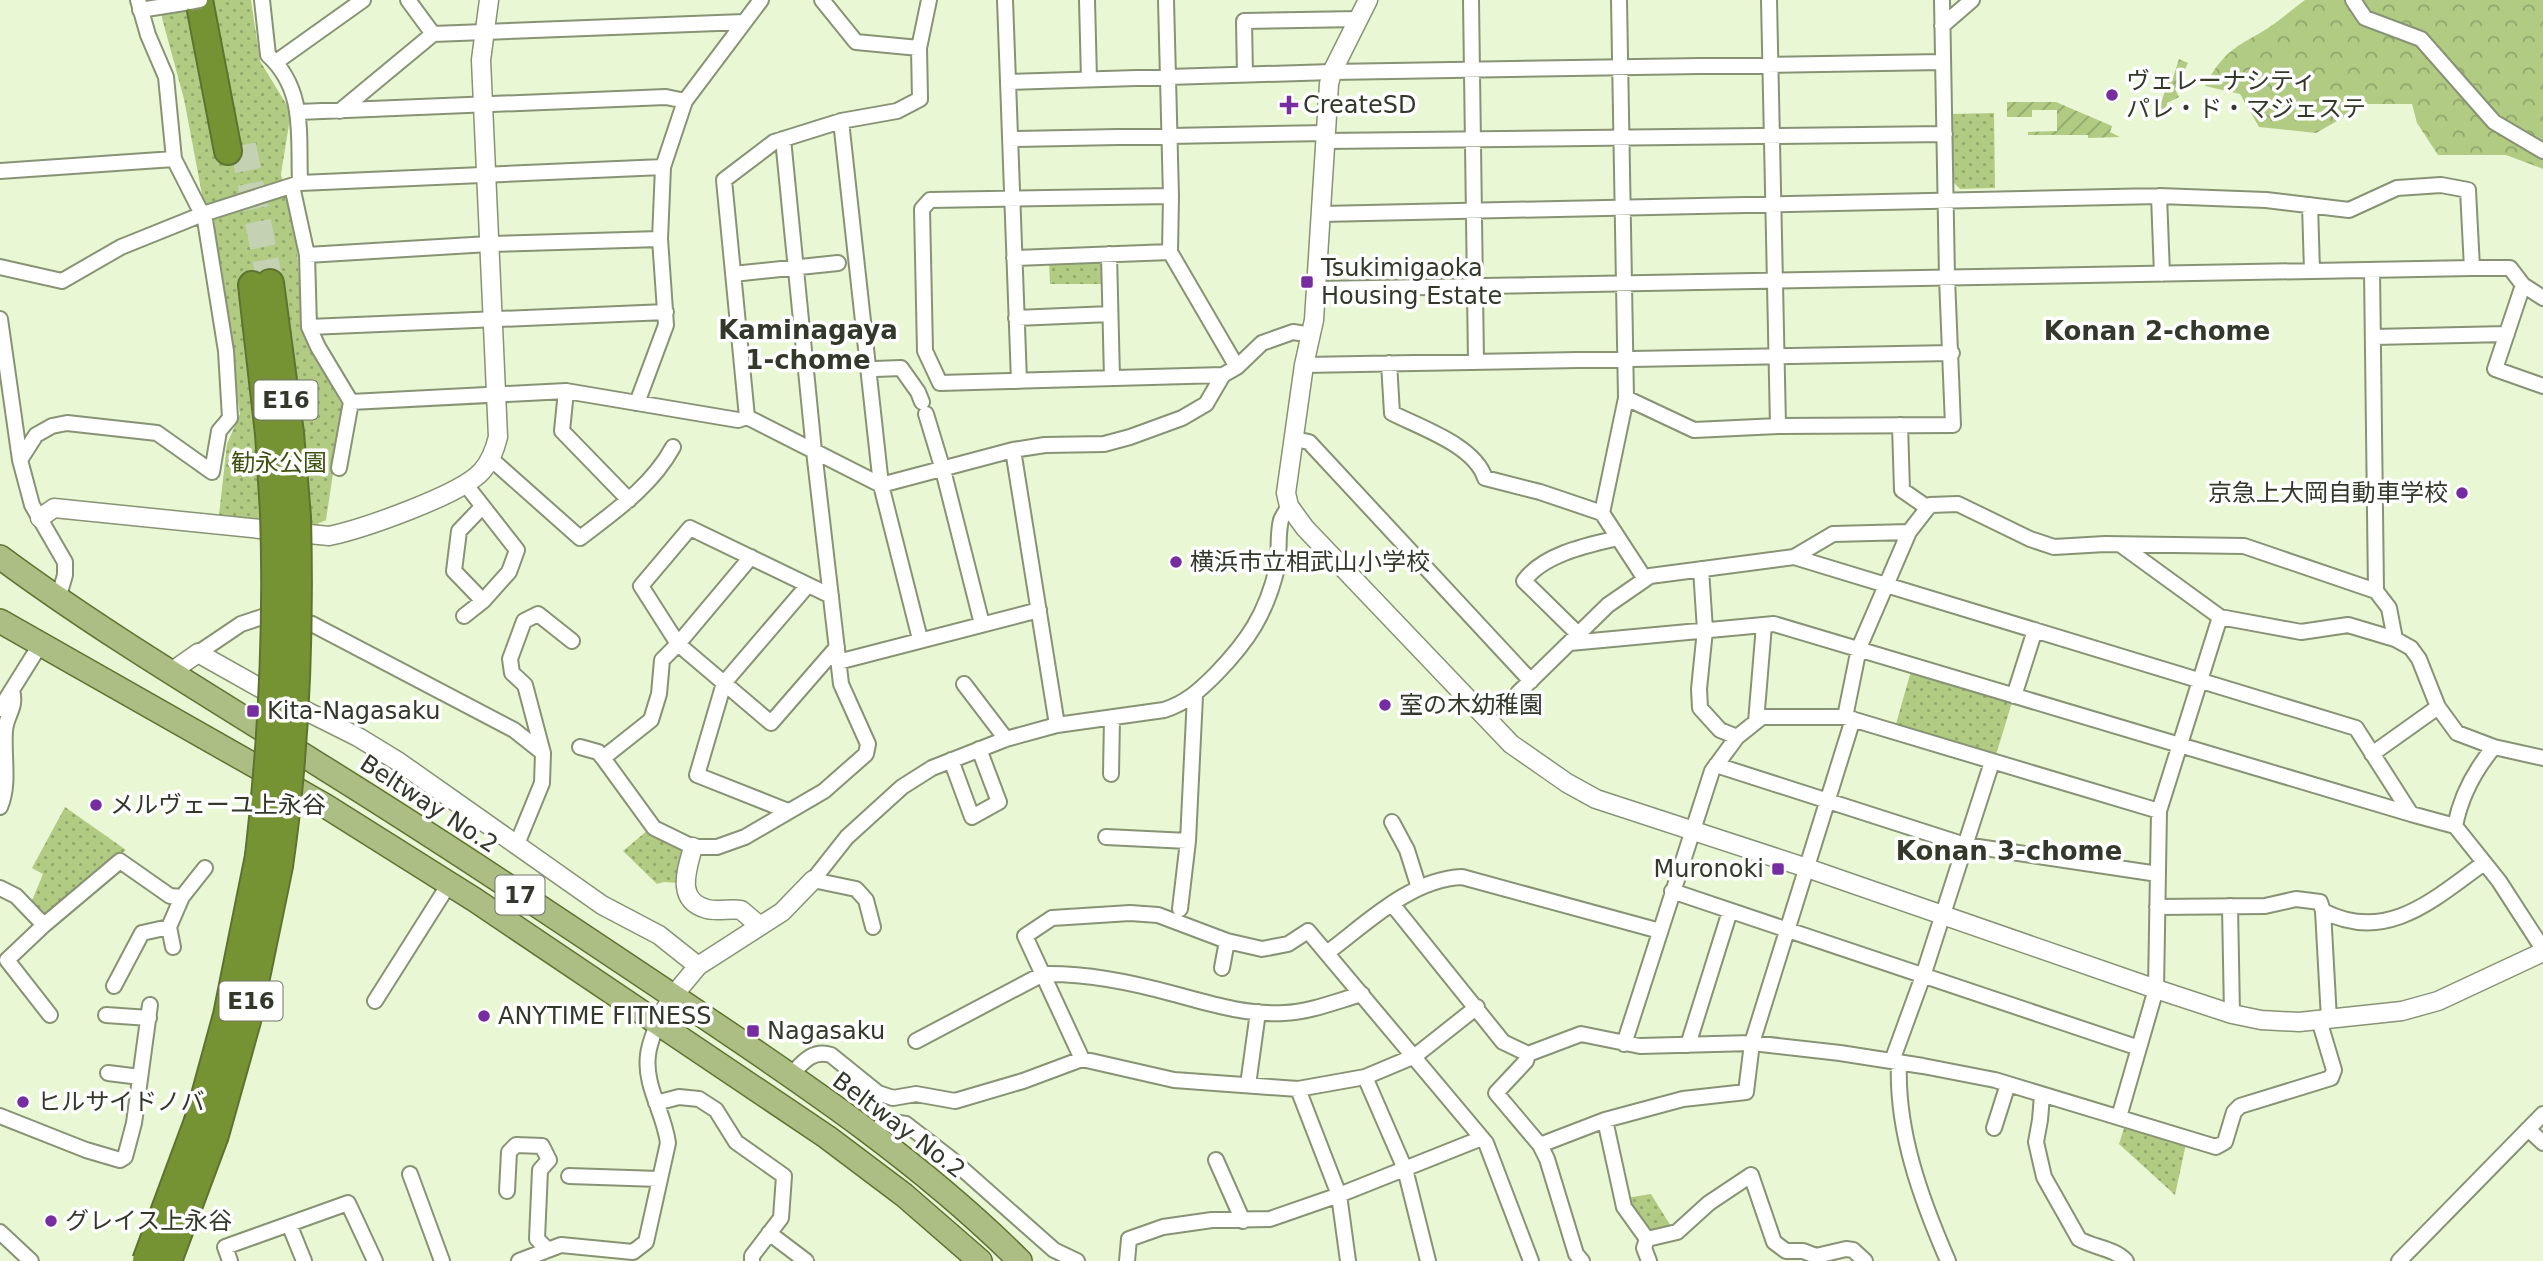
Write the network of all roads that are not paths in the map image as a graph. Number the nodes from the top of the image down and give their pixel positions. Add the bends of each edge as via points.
1 (217, 0) edge
2 (262, 0) edge
3 (363, 0) edge
4 (408, 0) edge
5 (489, 0) edge
6 (761, 0) edge
7 (822, 0) edge
8 (929, 0) edge
9 (1005, 0) edge
10 (1087, 0) edge
11 (1166, 0) edge
12 (1368, 0) edge
13 (1471, 0) edge
14 (1619, 0) edge
15 (1769, 0) edge
16 (1942, 0) edge
17 (1972, 0) edge
18 (2353, 0) edge
19 (196, 1) edge
20 (139, 5) edge
21 (1360, 19) junction
22 (744, 22) junction
23 (1942, 26) junction
24 (484, 32) junction
25 (433, 34) junction
26 (919, 48) junction
27 (276, 62) junction
28 (1942, 62) junction
29 (1771, 65) junction
30 (1620, 67) junction
31 (1472, 70) junction
32 (1332, 72) junction
33 (1245, 75) junction
34 (1168, 77) junction
35 (1089, 79) junction
36 (1008, 82) junction
37 (685, 101) junction
38 (483, 104) junction
39 (340, 111) junction
40 (298, 112) junction
41 (841, 121) junction
42 (1945, 134) junction
43 (1170, 136) junction
44 (1772, 136) junction
45 (1326, 137) junction
46 (1621, 137) junction
47 (783, 139) junction
48 (1010, 139) junction
49 (1473, 139) junction
50 (2543, 151) edge
51 (174, 159) junction
52 (663, 167) junction
53 (0, 171) edge
54 (487, 173) junction
55 (296, 184) junction
56 (1171, 196) junction
57 (2159, 196) junction
58 (1012, 199) junction
59 (1946, 200) junction
60 (2310, 205) junction
61 (1773, 206) junction
62 (1623, 209) junction
63 (1474, 211) junction
64 (1321, 214) junction
65 (203, 215) junction
66 (660, 239) junction
67 (489, 244) junction
68 (1170, 252) junction
69 (1109, 254) junction
70 (307, 255) junction
71 (1014, 258) junction
72 (838, 263) dead end
73 (0, 267) edge
74 (797, 267) junction
75 (2472, 268) junction
76 (2372, 270) junction
77 (2312, 271) junction
78 (733, 274) junction
79 (2162, 274) junction
80 (1947, 278) junction
81 (1775, 281) junction
82 (1624, 283) junction
83 (261, 284) tunnel mouth
84 (2523, 285) junction
85 (1475, 286) junction
86 (1317, 289) junction
87 (2543, 298) edge
88 (666, 312) junction
89 (1110, 314) junction
90 (1016, 318) junction
91 (0, 319) edge
92 (494, 320) junction
93 (309, 327) junction
94 (2507, 334) junction
95 (1312, 335) junction
96 (2373, 337) junction
97 (1952, 353) junction
98 (1776, 356) junction
99 (1626, 359) junction
100 (1476, 362) junction
101 (1389, 363) junction
102 (1304, 365) junction
103 (1237, 367) junction
104 (871, 369) junction
105 (1223, 375) junction
106 (1112, 378) junction
107 (1019, 381) junction
108 (2543, 386) edge
109 (566, 391) junction
110 (496, 394) junction
111 (1626, 398) junction
112 (6, 402) edge
113 (351, 402) junction
114 (637, 403) junction
115 (747, 417) junction
116 (1900, 425) junction
117 (1778, 426) junction
118 (1294, 439) junction
119 (673, 447) dead end
120 (1013, 450) junction
121 (814, 451) junction
122 (491, 459) junction
123 (20, 460) junction
124 (340, 468) dead end
125 (943, 470) junction
126 (466, 485) junction
127 (881, 485) junction
128 (629, 500) junction
129 (482, 506) junction
130 (1289, 506) junction
131 (1928, 508) junction
132 (1602, 513) junction
133 (40, 518) junction
134 (1909, 533) junction
135 (1618, 538) junction
136 (2121, 545) junction
137 (1794, 556) junction
138 (0, 557) edge
139 (751, 557) junction
140 (1701, 569) junction
141 (1645, 579) junction
142 (1887, 583) junction
143 (808, 585) junction
144 (2376, 592) junction
145 (831, 596) junction
146 (58, 599) junction
147 (482, 601) junction
148 (1039, 610) junction
149 (464, 616) dead end
150 (2220, 617) junction
151 (0, 621) edge
152 (982, 624) junction
153 (1764, 625) junction
154 (1705, 630) junction
155 (2035, 630) junction
156 (0, 632) edge
157 (1574, 638) junction
158 (920, 639) junction
159 (2395, 639) junction
160 (572, 641) dead end
161 (678, 644) junction
162 (40, 645) junction
163 (1858, 648) junction
164 (198, 653) junction
165 (838, 654) junction
166 (171, 673) junction
167 (2200, 680) junction
168 (1531, 681) junction
169 (724, 683) junction
170 (964, 684) dead end
171 (12, 690) junction
172 (1518, 693) dead end
173 (1195, 696) junction
174 (2014, 696) junction
175 (2438, 707) junction
176 (0, 709) edge
177 (1112, 718) junction
178 (1849, 718) junction
179 (1756, 722) junction
180 (1057, 725) junction
181 (1737, 737) junction
182 (1006, 738) junction
183 (2180, 745) junction
184 (580, 747) dead end
185 (2494, 747) junction
186 (979, 749) junction
187 (543, 753) junction
188 (2372, 754) junction
189 (603, 758) junction
190 (2543, 758) edge
191 (951, 760) junction
192 (1992, 762) junction
193 (1716, 765) junction
194 (1111, 774) dead end
195 (1828, 800) junction
196 (0, 807) edge
197 (788, 811) junction
198 (2159, 811) junction
199 (2411, 814) junction
200 (1392, 822) dead end
201 (2455, 826) junction
202 (1692, 831) junction
203 (1106, 837) dead end
204 (1188, 841) junction
205 (517, 844) junction
206 (1965, 845) junction
207 (693, 847) junction
208 (2484, 863) junction
209 (205, 868) dead end
210 (1807, 868) junction
211 (2158, 874) junction
212 (813, 880) junction
213 (449, 884) junction
214 (0, 888) edge
215 (1419, 888) junction
216 (1672, 891) junction
217 (182, 897) junction
218 (1392, 904) junction
219 (2230, 906) junction
220 (2157, 907) junction
221 (1180, 909) dead end
222 (1730, 911) junction
223 (2323, 911) junction
224 (1943, 915) junction
225 (44, 925) junction
226 (760, 926) junction
227 (169, 927) junction
228 (873, 927) dead end
229 (1787, 930) junction
230 (1660, 931) junction
231 (1227, 941) junction
232 (173, 947) dead end
233 (2543, 951) edge
234 (1328, 952) junction
235 (698, 965) junction
236 (1222, 968) dead end
237 (1043, 974) junction
238 (1923, 976) junction
239 (114, 986) dead end
240 (2156, 989) junction
241 (1362, 993) junction
242 (673, 996) junction
243 (375, 1001) dead end
244 (1477, 1007) junction
245 (1258, 1012) junction
246 (2232, 1014) junction
247 (50, 1015) dead end
248 (106, 1015) dead end
249 (2324, 1020) junction
250 (658, 1023) junction
251 (916, 1041) dead end
252 (1752, 1043) junction
253 (1624, 1044) junction
254 (1688, 1045) junction
255 (2139, 1048) junction
256 (1528, 1054) junction
257 (1415, 1056) junction
258 (1082, 1059) junction
259 (1896, 1062) junction
260 (108, 1073) dead end
261 (790, 1076) junction
262 (140, 1077) junction
263 (1365, 1077) junction
264 (2008, 1084) junction
265 (1248, 1085) junction
266 (1298, 1089) junction
267 (2042, 1095) junction
268 (656, 1103) junction
269 (2543, 1114) edge
270 (0, 1116) edge
271 (2119, 1117) junction
272 (1605, 1120) junction
273 (207, 1128) junction
274 (1994, 1128) dead end
275 (2529, 1129) junction
276 (872, 1135) junction
277 (1482, 1138) junction
278 (2543, 1143) edge
279 (1540, 1145) junction
280 (1216, 1160) dead end
281 (1405, 1169) junction
282 (410, 1174) dead end
283 (569, 1176) dead end
284 (660, 1179) junction
285 (507, 1191) dead end
286 (1339, 1195) junction
287 (1243, 1221) junction
288 (289, 1224) junction
289 (0, 1232) edge
290 (769, 1233) junction
291 (1647, 1240) junction
292 (548, 1250) junction
293 (596, 1255) edge
294 (1818, 1259) edge
295 (31, 1261) edge
296 (146, 1261) edge
297 (168, 1261) edge
298 (230, 1261) edge
299 (304, 1261) edge
300 (375, 1261) edge
301 (442, 1261) edge
302 (519, 1261) edge
303 (752, 1261) edge
304 (806, 1261) edge
305 (980, 1261) edge
306 (1020, 1261) edge
307 (1077, 1261) edge
308 (1127, 1261) edge
309 (1348, 1261) edge
310 (1428, 1261) edge
311 (1531, 1261) edge
312 (1582, 1261) edge
313 (1649, 1261) edge
314 (1866, 1261) edge
315 (1948, 1261) edge
316 (2126, 1261) edge
317 (2399, 1261) edge

1 - 19 highway via 236,148
2 - 27 street via 268,55
3 - 27 street
4 - 25 street
5 - 24 street
6 - 22 street
7 - 26 street via 856,43
8 - 26 street
9 - 36 street
10 - 35 street
11 - 34 street
12 - 21 street
13 - 31 street
14 - 30 street
15 - 29 street
16 - 23 street
17 - 23 street
18 - 50 street via 2365,18 2421,39 2494,121
19 - 20 street
20 - 51 street via 166,77
21 - 32 street
21 - 33 street via 1244,21
22 - 24 street
22 - 37 street
23 - 28 street
24 - 25 street
24 - 38 street
25 - 39 street
26 - 41 street via 920,99 897,111
27 - 40 street via 294,91
28 - 29 street
28 - 42 street
29 - 30 street
29 - 44 street
30 - 31 street
30 - 46 street
31 - 32 street
31 - 49 street
32 - 33 street
32 - 45 street
33 - 34 street
34 - 35 street
34 - 43 street
35 - 36 street
36 - 48 street
37 - 38 street via 666,97
37 - 52 street
38 - 39 street
38 - 54 street
39 - 40 street
40 - 55 street
41 - 47 street
41 - 104 street
42 - 44 street
42 - 59 street
43 - 45 street
43 - 48 street
43 - 56 street
44 - 46 street
44 - 61 street
45 - 49 street
45 - 64 street
46 - 49 street
46 - 62 street
47 - 74 street
47 - 78 street via 724,180
48 - 58 street
49 - 63 street
51 - 53 street
51 - 65 street
52 - 54 street
52 - 66 street
54 - 55 street
54 - 67 street
55 - 65 street
55 - 70 street
56 - 58 street
56 - 68 street
57 - 59 street
57 - 60 street
57 - 79 street
58 - 71 street
58 - 107 street via 930,200 922,209 925,351 940,383
59 - 61 street
59 - 80 street
60 - 75 street via 2349,210 2397,188 2441,185 2468,190
60 - 77 street
61 - 62 street
61 - 81 street
62 - 63 street
62 - 82 street
63 - 64 street
63 - 85 street
64 - 86 street
65 - 73 street via 121,247 62,281
65 - 123 street via 226,351 230,418 219,431 212,472 157,433 67,423 36,435
66 - 67 street
66 - 88 street
67 - 70 street
67 - 92 street
68 - 69 street
68 - 103 street
69 - 71 street
69 - 89 street
70 - 93 street
71 - 90 street
72 - 74 street
74 - 78 street
74 - 121 street
75 - 76 street
75 - 84 street via 2510,268
76 - 77 street
76 - 96 street
77 - 79 street
78 - 115 street
79 - 80 street
80 - 81 street
80 - 97 street
81 - 82 street
81 - 98 street
82 - 85 street
82 - 99 street
83 - 273 highway, E16, bridge via 287,409 286,515 299,610 293,726 286,818 269,861 247,1021
84 - 87 street
84 - 94 street
85 - 86 street
85 - 100 street
86 - 95 street
88 - 92 street
88 - 114 street via 666,325
89 - 90 street
89 - 106 street
90 - 107 street
91 - 112 street
92 - 93 street
92 - 110 street
93 - 113 street
94 - 96 street
94 - 108 street via 2495,369
95 - 102 street
95 - 103 street via 1293,332 1262,343
96 - 144 street
97 - 98 street
97 - 116 street via 1953,425
98 - 99 street
98 - 117 street
99 - 100 street
99 - 111 street
100 - 101 street
101 - 102 street
101 - 132 street via 1392,413 1469,453 1485,478
102 - 118 street
103 - 105 street
104 - 125 street via 901,368 918,391
104 - 127 street
105 - 106 street
105 - 120 street via 1206,404 1130,438
106 - 107 street
109 - 110 street
109 - 114 street
109 - 128 street via 562,431
110 - 113 street
110 - 122 street via 498,437
111 - 117 street via 1694,430
111 - 132 street
112 - 123 street
113 - 124 street
114 - 115 street via 681,415
115 - 121 street
116 - 117 street
116 - 131 street via 1902,490
118 - 130 street via 1286,492
118 - 168 street via 1309,442
119 - 128 street via 665,463
120 - 125 street
120 - 148 street
121 - 127 street
121 - 145 street
122 - 126 street
122 - 128 street via 580,538
123 - 133 street
125 - 127 street
125 - 152 street
126 - 129 street
126 - 133 street via 365,528 329,536 54,508
127 - 158 street
129 - 147 street via 459,531 454,571
129 - 147 street via 517,550 509,572
130 - 173 street via 1282,520 1272,592 1256,627
130 - 202 street via 1510,744 1596,799
131 - 134 street
131 - 136 street via 1958,504 2054,547
132 - 135 street
133 - 146 street via 65,562
134 - 137 street via 1833,534
134 - 142 street
135 - 141 street
135 - 157 street via 1571,549 1529,573 1524,581
136 - 144 street via 2244,546
136 - 150 street
137 - 140 street
137 - 142 street
138 - 146 main road, Beltway No.2 / 17
139 - 143 street
139 - 161 street
139 - 161 street via 690,528 641,586
140 - 141 street
140 - 154 street
141 - 157 street via 1608,605
142 - 155 street
142 - 163 street
143 - 145 street
143 - 169 street
144 - 159 street via 2389,608
145 - 165 street
146 - 166 main road, Beltway No.2 / 17
147 - 149 street
148 - 152 street
148 - 180 street
150 - 159 street via 2301,632 2348,625
150 - 167 street
151 - 162 main road, 17
152 - 158 street
153 - 154 street
153 - 163 street
153 - 179 street
154 - 157 street
154 - 181 street via 1700,708 1720,730
155 - 167 street
155 - 174 street
156 - 162 street
157 - 168 street
158 - 165 street
159 - 175 street via 2419,659
160 - 187 street via 538,614 524,621 510,659 512,673 526,685
161 - 169 street
161 - 189 street via 662,660 651,720
162 - 171 street
162 - 213 main road, 17 via 324,805
163 - 174 street
163 - 178 street
164 - 166 street
164 - 187 street via 242,624 262,617 312,624 514,730
164 - 205 street via 358,737
165 - 169 street via 771,723
165 - 197 street via 841,684 868,744 866,754 824,791
166 - 242 main road, Beltway No.2 / 17 via 388,808
167 - 183 street
167 - 188 street via 2356,729
168 - 172 street
169 - 197 street via 697,775
170 - 182 street
171 - 176 street
171 - 196 street via 15,701 5,728
173 - 177 street via 1164,710
173 - 204 street
174 - 183 street
175 - 185 street via 2457,733
175 - 188 street
177 - 180 street
177 - 194 street
178 - 179 street via 1762,717
178 - 192 street
178 - 195 street
179 - 181 street
180 - 182 street
181 - 193 street
182 - 186 street
183 - 198 street
183 - 199 street
184 - 189 street
185 - 190 street
185 - 201 street via 2477,767 2460,801
186 - 191 street
186 - 191 street via 999,802 972,817
187 - 205 street via 542,783
188 - 199 street
189 - 207 street via 654,828
191 - 212 street via 902,787 848,837
192 - 198 street
192 - 206 street
193 - 195 street
193 - 202 street
195 - 206 street
195 - 210 street
197 - 207 street via 745,837 718,847
198 - 211 street
199 - 201 street
200 - 215 street
201 - 208 street
202 - 210 street
202 - 216 street
203 - 204 street
204 - 221 street
205 - 235 street via 602,905 659,934
206 - 211 street
206 - 224 street
207 - 226 street via 684,880 692,902 708,910 741,910
208 - 223 street via 2408,915 2360,923
208 - 233 street
209 - 217 street
210 - 224 street
210 - 229 street
211 - 220 street
212 - 226 street via 782,912
212 - 228 street via 856,889 866,900
213 - 243 street
213 - 250 main road, 17
214 - 225 street via 16,896
215 - 218 street
215 - 230 street via 1462,877
216 - 222 street
216 - 230 street
217 - 225 street via 170,897 120,861
217 - 227 street
218 - 234 street
218 - 244 street
219 - 220 street
219 - 223 street via 2296,900 2320,902
219 - 246 street
220 - 240 street
222 - 229 street
222 - 254 street
223 - 249 street
224 - 238 street
224 - 240 street
225 - 247 street via 7,960
226 - 235 street
227 - 232 street
227 - 239 street via 142,933
229 - 238 street
229 - 252 street
230 - 253 street
231 - 234 street via 1262,949 1288,944 1308,931
231 - 236 street
231 - 237 street via 1158,915 1052,918 1025,936
233 - 249 street via 2438,1001 2402,1011
234 - 241 street
235 - 242 street
237 - 245 street via 1115,980 1219,1008
237 - 251 street
237 - 258 street
238 - 255 street
238 - 259 street
240 - 246 street
240 - 255 street
241 - 245 street via 1310,1009
241 - 257 street
242 - 250 street
242 - 261 main road, Beltway No.2 / 17
244 - 256 street via 1503,1042
244 - 257 street
245 - 265 street
246 - 249 street via 2268,1021
248 - 262 street via 149,1012
249 - 271 street via 2334,1070 2331,1078 2240,1106 2225,1142 2216,1147
250 - 268 street via 647,1056 648,1080
250 - 305 main road, 17 via 904,1195
252 - 254 street
252 - 259 street
252 - 272 street via 1746,1092 1683,1099
253 - 254 street
253 - 256 street via 1581,1034
255 - 271 street
256 - 279 street via 1496,1093
257 - 263 street
257 - 277 street
258 - 261 street via 955,1101 878,1093 824,1053 810,1056
258 - 265 street via 1174,1080
259 - 264 street
259 - 315 street via 1910,1161
260 - 262 street
261 - 276 main road, Beltway No.2 / 17
262 - 270 street via 134,1123 125,1157 120,1160
263 - 266 street
263 - 281 street
264 - 267 street
264 - 274 street
265 - 266 street
266 - 286 street
267 - 271 street
267 - 316 street via 2036,1142 2044,1177 2079,1239 2119,1253
268 - 284 street via 668,1143
268 - 290 street via 679,1097 699,1099 716,1110 736,1142 784,1176 781,1219
269 - 275 street
272 - 279 street
272 - 291 street via 1624,1207
273 - 296 highway, E16, bridge
273 - 297 highway, E16, bridge
275 - 278 street
275 - 317 street
276 - 306 main road, Beltway No.2 / 17 via 961,1205
276 - 307 street via 885,1121 906,1124 1054,1250
277 - 281 street
277 - 311 street
279 - 312 street
280 - 287 street
281 - 286 street
281 - 310 street
282 - 301 street
283 - 284 street
284 - 293 street via 646,1242 633,1252
285 - 292 street via 509,1152 516,1145 541,1146 549,1160 540,1170 537,1239
286 - 287 street via 1270,1219
286 - 309 street
287 - 308 street via 1163,1227 1129,1239
288 - 298 street via 225,1247
288 - 299 street
288 - 300 street via 348,1203
289 - 295 street
290 - 303 street
290 - 304 street
291 - 294 street via 1676,1232 1751,1175 1774,1242 1786,1251 1803,1251
291 - 313 street via 1644,1248
292 - 293 street via 561,1245
292 - 302 street
294 - 314 street via 1846,1249

